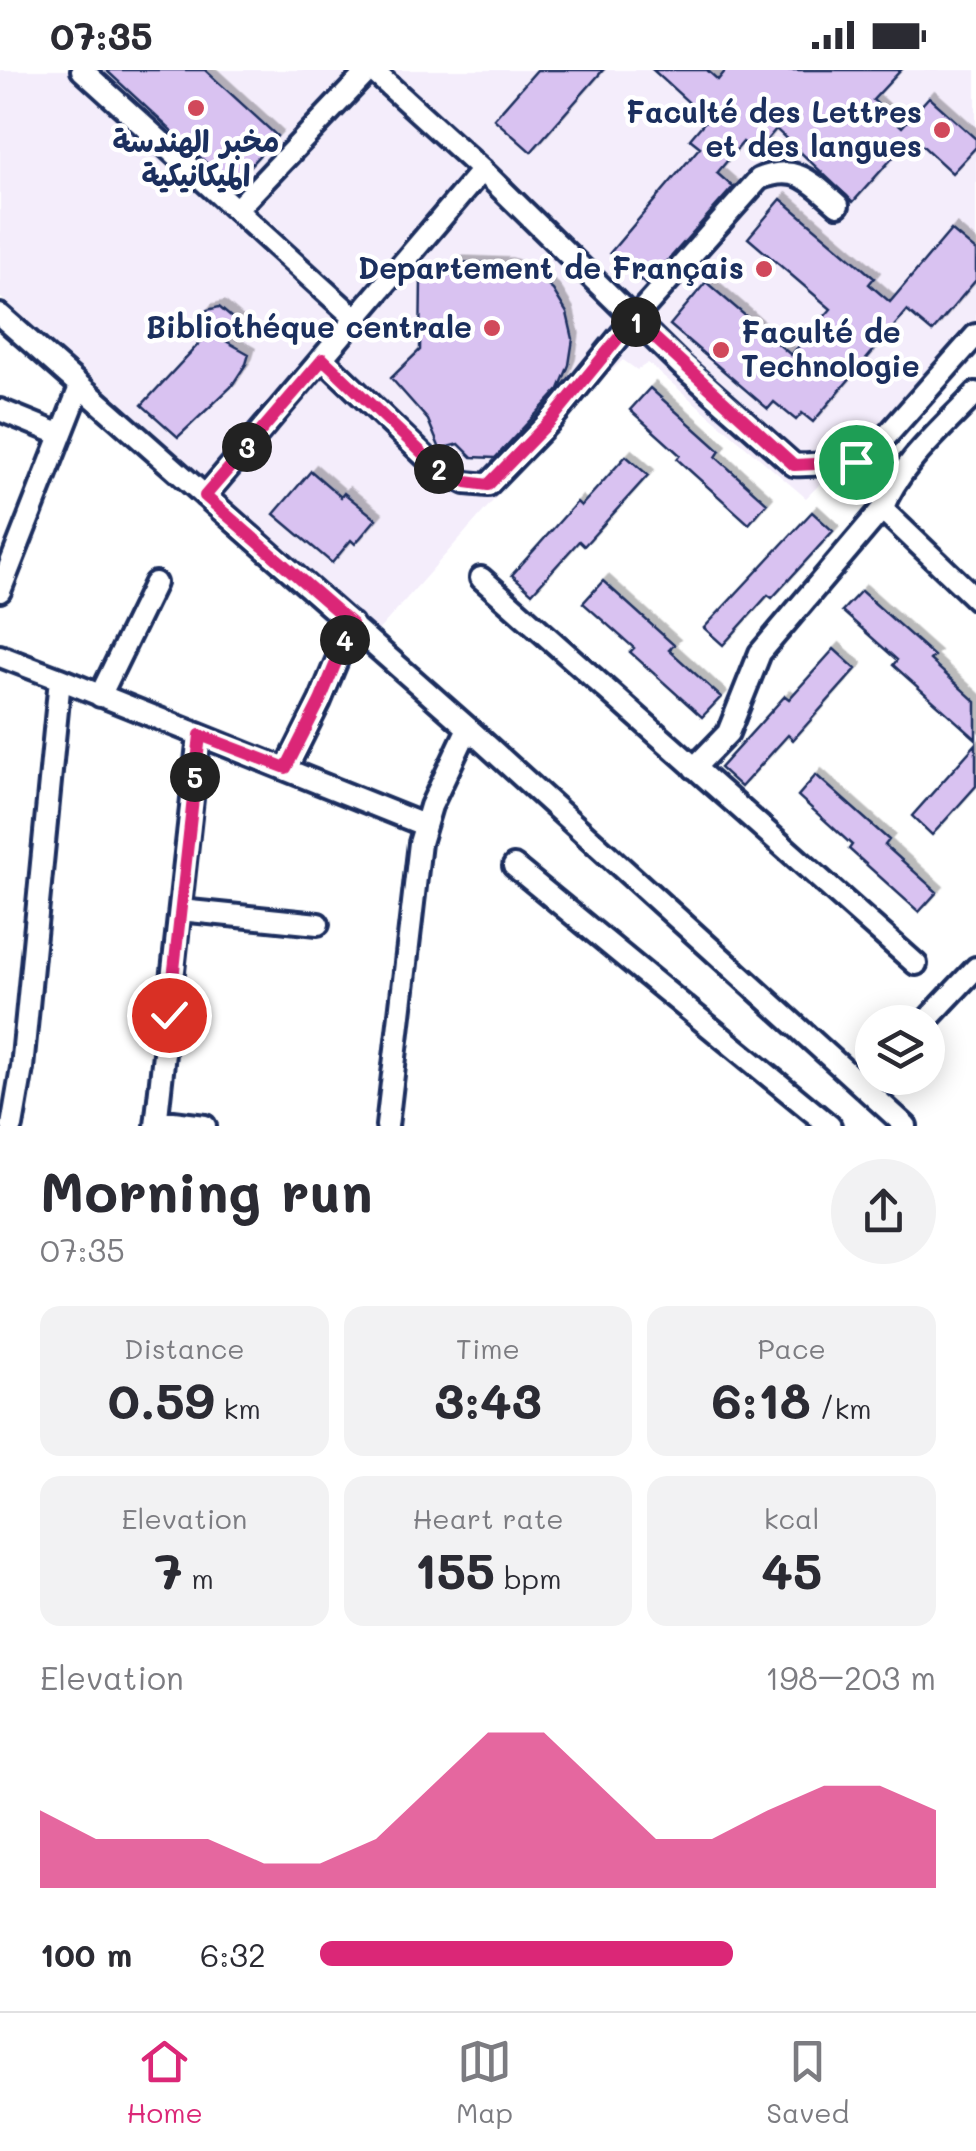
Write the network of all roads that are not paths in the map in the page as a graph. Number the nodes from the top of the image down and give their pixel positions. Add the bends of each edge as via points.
1 (82, 70) edge
2 (371, 70) edge
3 (482, 170) junction
4 (838, 205) dead end
5 (236, 210) junction
6 (0, 316) edge
7 (356, 319) junction
8 (634, 319) junction
9 (976, 335) edge
10 (323, 359) junction
11 (80, 387) junction
12 (974, 399) edge
13 (0, 410) edge
14 (59, 434) junction
15 (205, 496) junction
16 (882, 509) junction
17 (481, 578) dead end
18 (155, 583) dead end
19 (0, 590) edge
20 (976, 599) edge
21 (352, 624) junction
22 (0, 656) edge
23 (60, 680) junction
24 (100, 696) junction
25 (468, 728) junction
26 (200, 735) junction
27 (286, 768) junction
28 (694, 768) junction
29 (424, 825) junction
30 (514, 866) dead end
31 (180, 910) junction
32 (318, 924) dead end
33 (916, 964) dead end
34 (976, 968) edge
35 (941, 1005) edge
36 (855, 1070) edge
37 (880, 1095) edge
38 (157, 1123) edge
39 (12, 1126) edge
40 (205, 1126) edge
41 (387, 1126) edge
42 (830, 1126) edge
43 (906, 1126) edge

1 - 5 street
2 - 3 street
2 - 5 street
3 - 7 street
3 - 8 street
4 - 8 street via 806,178 779,170 760,179
5 - 7 street
6 - 11 street
7 - 10 street
8 - 9 street via 794,465 808,466 867,458
8 - 10 street via 488,485 438,468
10 - 15 street
11 - 14 street
11 - 15 street
12 - 16 street via 908,467
13 - 14 street
14 - 19 street
15 - 21 street
16 - 20 street
16 - 28 street via 760,653 728,732
17 - 28 street
18 - 24 street
21 - 25 street
21 - 27 street
22 - 23 street
23 - 24 street
23 - 39 street
24 - 26 street
25 - 29 street
25 - 36 street
26 - 27 street
26 - 31 street
27 - 29 street
28 - 33 street
29 - 41 street
30 - 42 street
31 - 32 street
31 - 38 street
34 - 35 street
37 - 43 street
38 - 40 street

